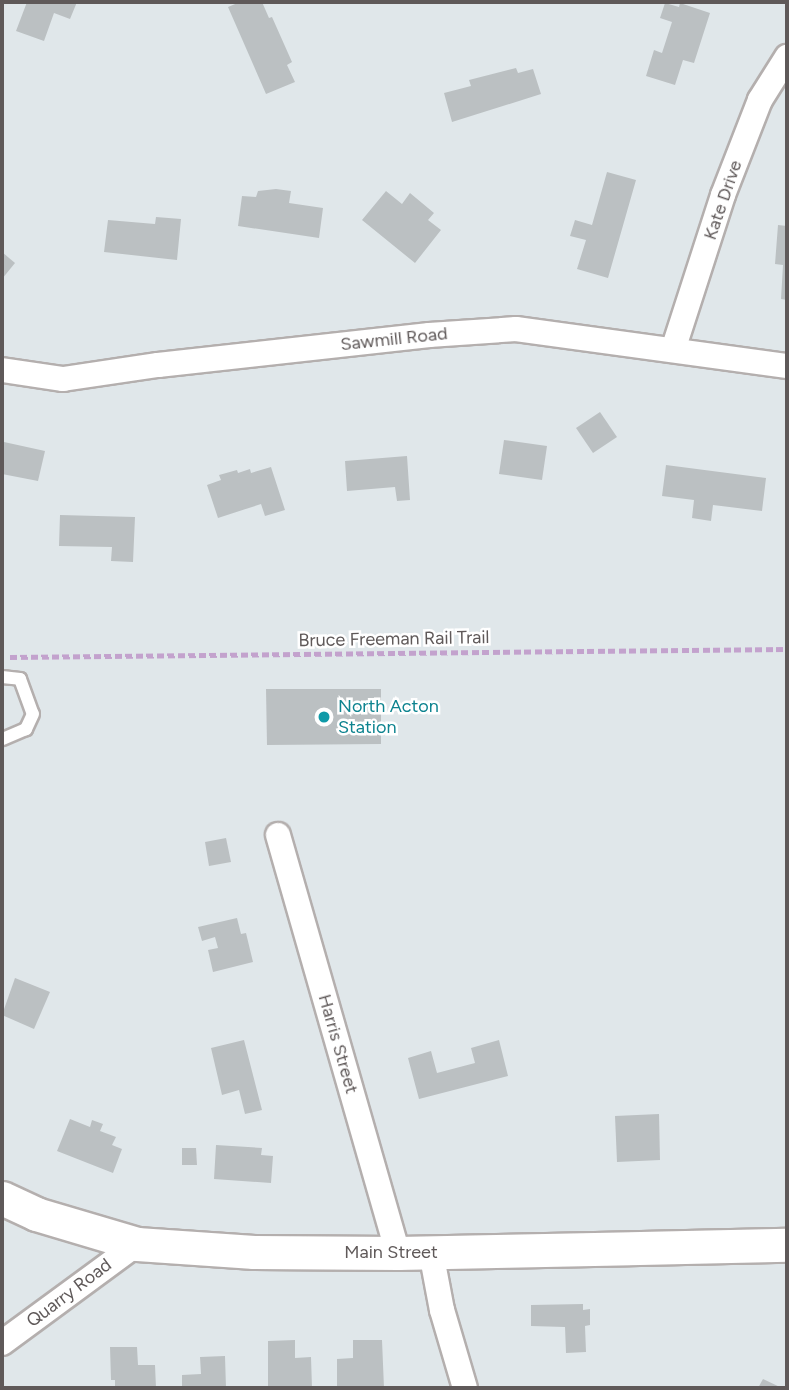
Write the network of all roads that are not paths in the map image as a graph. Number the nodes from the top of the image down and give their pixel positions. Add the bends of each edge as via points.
1 (787, 57) edge
2 (673, 350) junction
3 (787, 366) edge
4 (2, 370) edge
5 (2, 677) edge
6 (2, 738) edge
7 (278, 835) dead end
8 (2, 1198) edge
9 (137, 1244) junction
10 (787, 1245) edge
11 (431, 1252) junction
12 (398, 1253) junction
13 (2, 1343) edge
14 (465, 1388) edge

1 - 2 street, Kate Drive via 756,112 723,195
2 - 3 street, Sawmill Road
2 - 4 street, Sawmill Road via 516,329 280,351 63,379
5 - 6 lane via 20,678 33,715 26,729
7 - 12 street, Harris Street
8 - 9 main road, Main Street via 37,1214
9 - 12 main road, Main Street via 254,1252
9 - 13 street, Quarry Road
10 - 11 main road, Main Street
11 - 12 main road, Main Street
11 - 14 street

